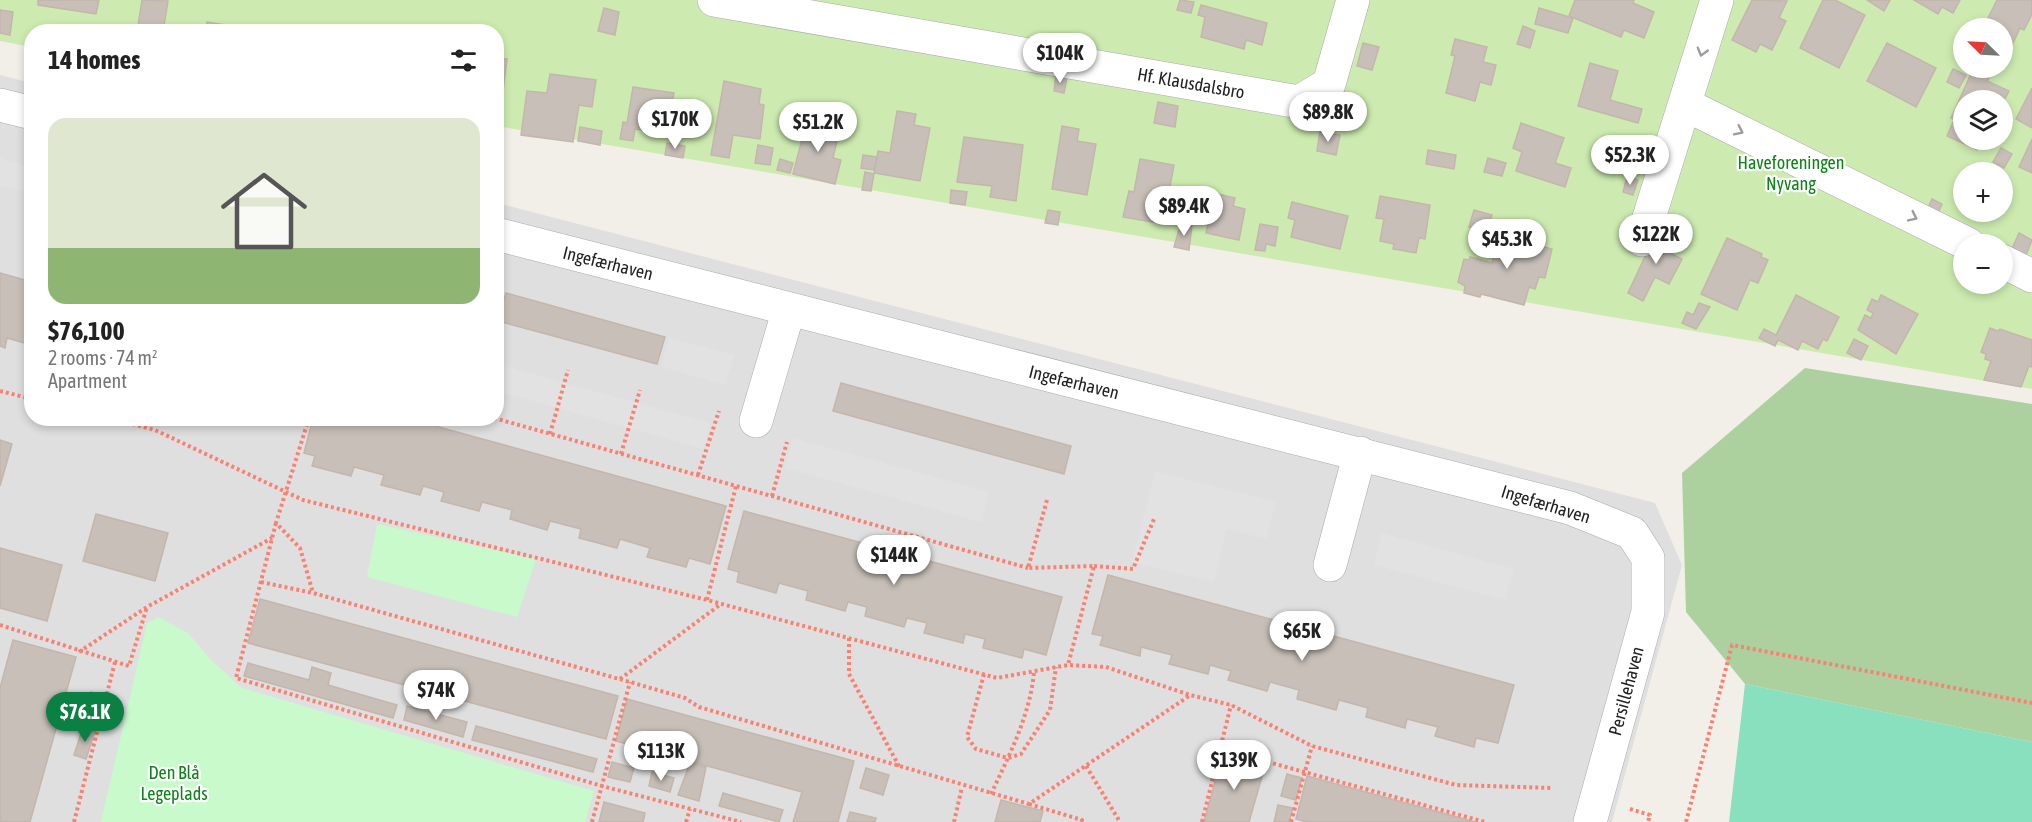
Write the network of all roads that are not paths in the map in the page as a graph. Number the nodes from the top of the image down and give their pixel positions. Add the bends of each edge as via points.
1 (714, 0) edge
2 (1353, 0) edge
3 (1717, 0) edge
4 (0, 105) edge
5 (1686, 105) junction
6 (24, 112) edge
7 (504, 236) edge
8 (1953, 237) edge
9 (1641, 240) dead end
10 (2013, 266) edge
11 (2032, 276) edge
12 (789, 309) junction
13 (756, 421) dead end
14 (1360, 453) junction
15 (1648, 558) joint
16 (1330, 565) dead end
17 (1590, 822) edge

1 - 2 street, Hf. Klausdalsbro via 1299,102 1329,84
3 -> 5 street
4 - 6 street
5 -> 8 street
5 - 9 street
7 - 12 street, Ingefærhaven
10 - 11 street
12 - 13 street
12 - 14 street, Ingefærhaven
14 - 15 street, Ingefærhaven via 1570,508 1632,533
14 - 16 street
15 - 17 street, Persillehaven via 1648,612

